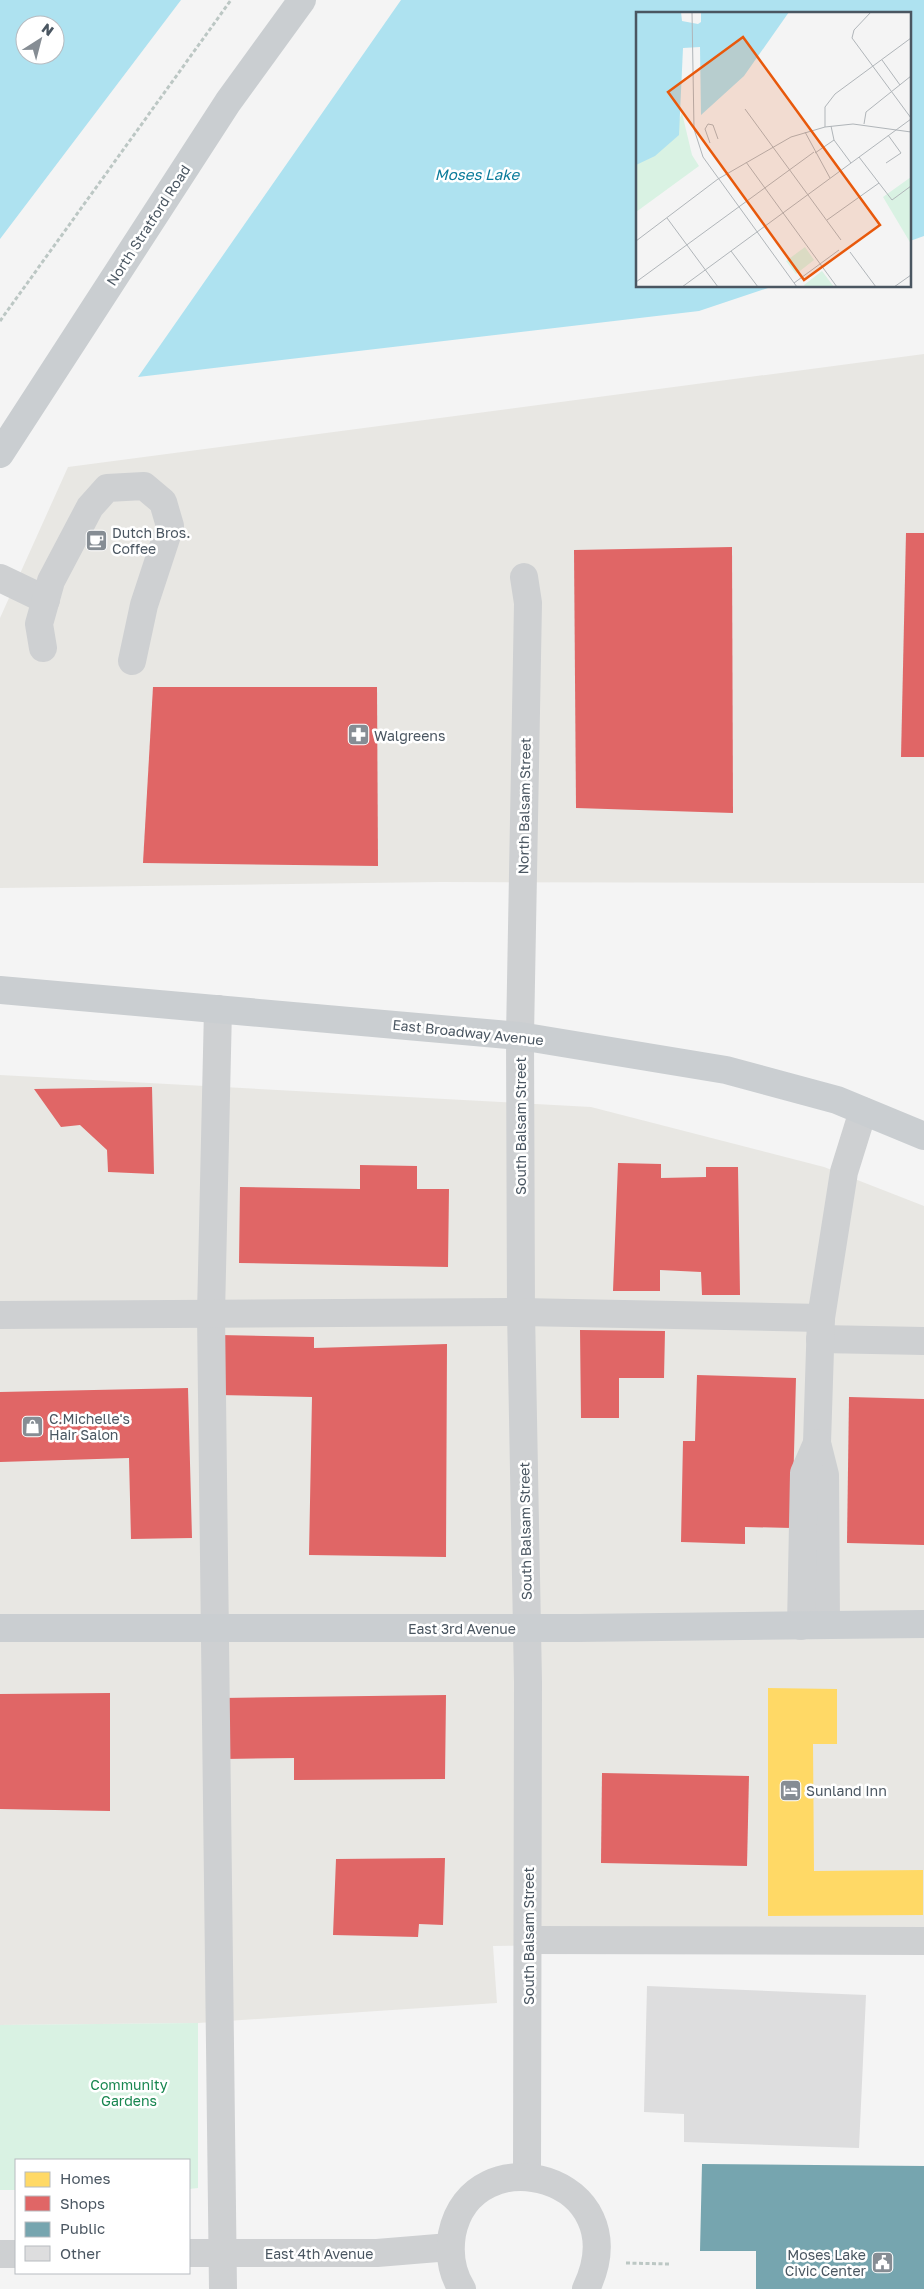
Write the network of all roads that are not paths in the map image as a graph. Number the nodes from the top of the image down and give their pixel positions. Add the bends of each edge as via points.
1 (302, 0) edge
2 (0, 454) edge
3 (524, 577) dead end
4 (0, 578) edge
5 (46, 600) junction
6 (43, 648) dead end
7 (132, 661) dead end
8 (0, 990) edge
9 (218, 1009) junction
10 (520, 1036) junction
11 (863, 1111) junction
12 (924, 1136) edge
13 (521, 1312) junction
14 (211, 1314) junction
15 (0, 1315) edge
16 (821, 1328) junction
17 (924, 1341) edge
18 (924, 1624) edge
19 (814, 1626) junction
20 (214, 1627) junction
21 (0, 1628) edge
22 (528, 1628) junction
23 (529, 1940) junction
24 (924, 1941) edge
25 (527, 2176) junction
26 (450, 2247) junction
27 (190, 2253) edge
28 (224, 2253) junction
29 (0, 2254) edge
30 (15, 2254) edge
31 (224, 2289) edge
32 (462, 2289) edge
33 (586, 2289) edge

1 - 2 main road, North Stratford Road via 228,102
3 - 10 street, North Balsam Street via 528,603
4 - 5 street
5 - 6 street via 39,624
5 - 7 street via 51,582 90,507 107,488 144,486 163,502 170,526 144,605
8 - 9 main road, East Broadway Avenue
9 - 10 main road, East Broadway Avenue
9 - 14 street
10 - 11 main road, East Broadway Avenue via 726,1070 836,1100
10 - 13 street, South Balsam Street
11 - 12 main road, East Broadway Avenue
11 - 16 street via 844,1172
13 - 14 street
13 - 16 street
13 - 22 street, South Balsam Street
14 - 15 street
14 - 20 street
16 - 17 street
16 - 19 street via 816,1443 804,1473
18 - 19 main road, East 3rd Avenue
19 - 22 main road, East 3rd Avenue
20 - 21 main road, East 3rd Avenue
20 - 22 main road, East 3rd Avenue
20 - 28 street
22 - 23 street, South Balsam Street
23 - 24 street
23 - 25 street, South Balsam Street
25 - 26 street via 504,2179 483,2188 466,2204 454,2224
25 - 33 street via 549,2180 568,2191 584,2207 594,2226 597,2256 595,2270
26 - 28 street, East 4th Avenue via 377,2253
26 - 32 street via 452,2268
27 - 28 street, East 4th Avenue
28 - 31 street
29 - 30 street

